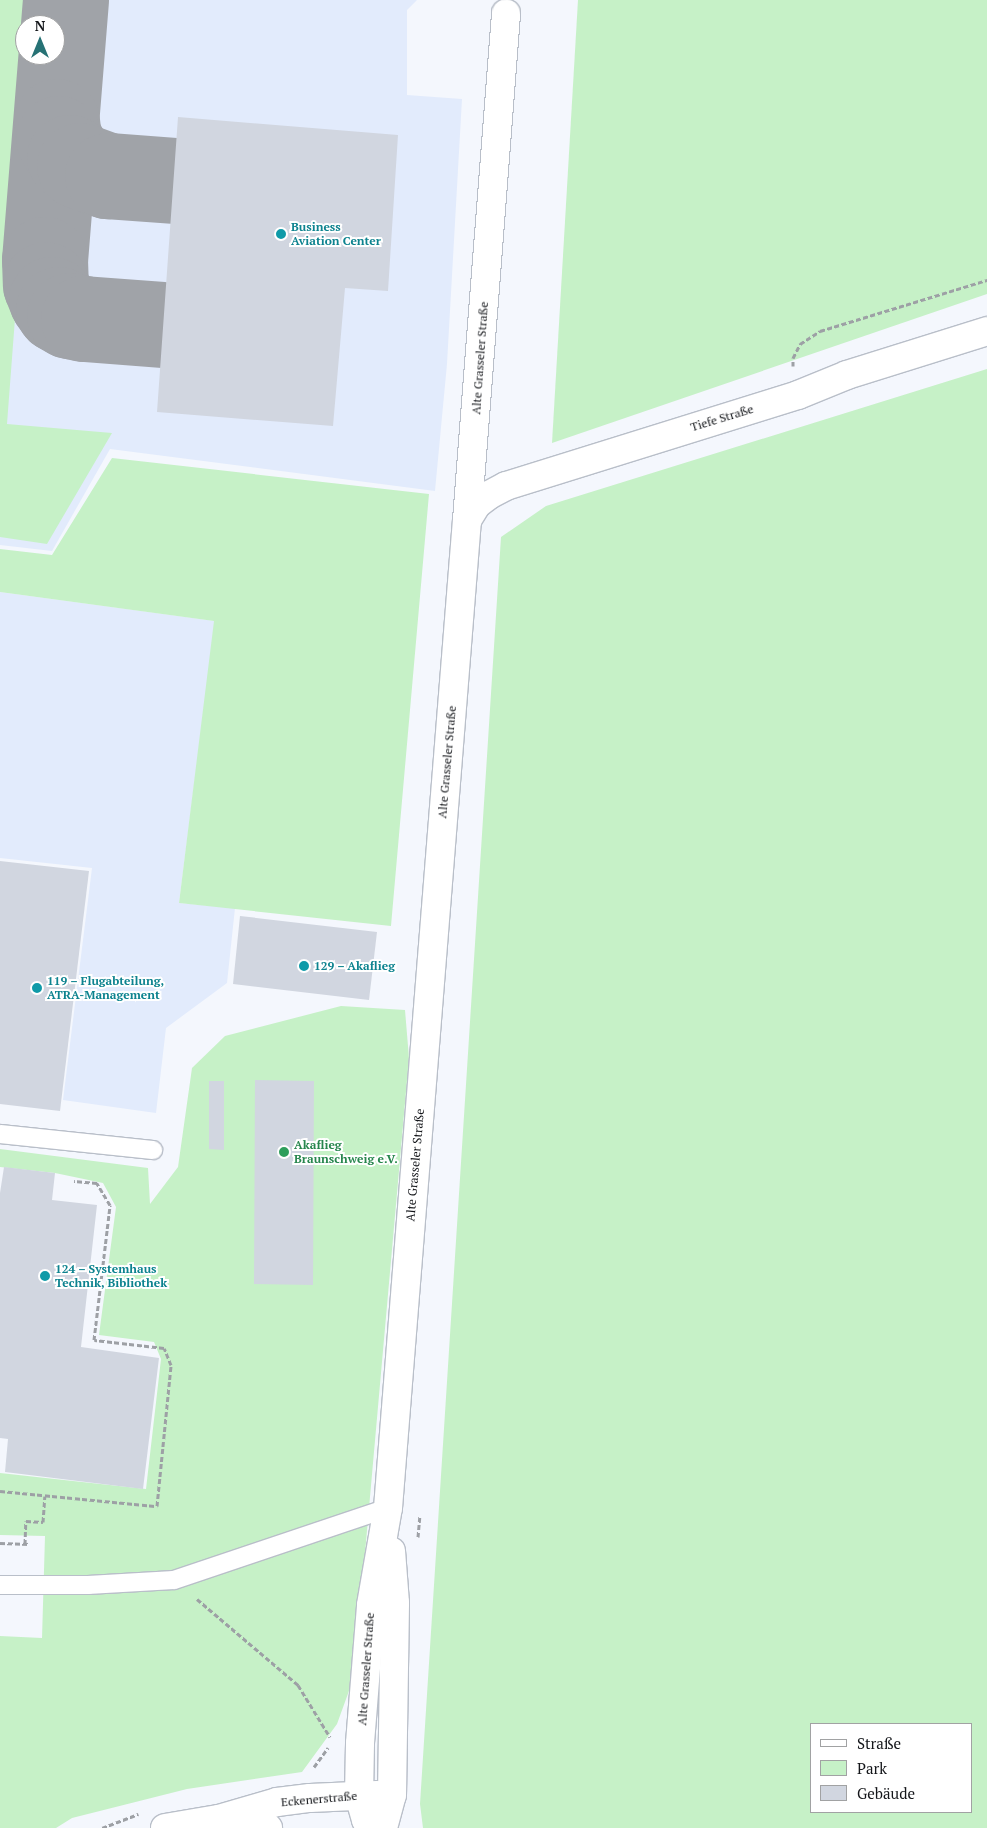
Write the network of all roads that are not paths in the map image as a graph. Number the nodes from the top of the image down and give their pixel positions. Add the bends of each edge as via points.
1 (506, 7) edge
2 (987, 331) edge
3 (467, 520) junction
4 (0, 1134) edge
5 (153, 1150) dead end
6 (388, 1508) junction
7 (0, 1585) edge
8 (392, 1795) junction
9 (359, 1796) junction
10 (220, 1819) junction
11 (165, 1828) edge
12 (268, 1828) edge
13 (371, 1828) edge
14 (383, 1828) edge

1 - 3 main road, Alte Grasseler Straße
2 - 3 main road, Tiefe Straße via 798,395 506,486 477,504
3 - 6 main road, Alte Grasseler Straße
4 - 5 lane
6 - 7 lane via 174,1580 88,1585
6 - 8 main road, Alte Grasseler Straße via 395,1603
6 - 9 main road, Alte Grasseler Straße via 371,1605
8 - 9 main road, Eckenerstraße
8 - 14 main road, Alte Grasseler Straße
9 - 10 main road, Eckenerstraße via 277,1802
9 - 13 main road, Alte Grasseler Straße
10 - 11 main road, Eckenerstraße
10 - 12 main road, Eckenerstraße

